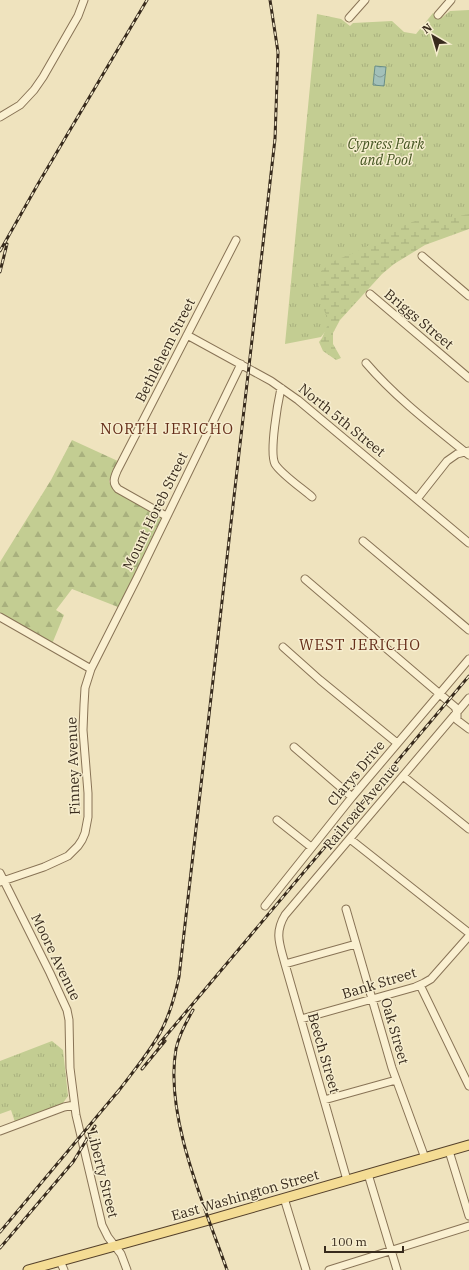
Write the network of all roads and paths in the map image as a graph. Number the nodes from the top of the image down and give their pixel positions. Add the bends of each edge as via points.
1 (84, 0) edge
2 (365, 0) edge
3 (451, 0) edge
4 (438, 15) dead end
5 (350, 18) dead end
6 (0, 118) edge
7 (236, 240) dead end
8 (422, 256) dead end
9 (370, 294) dead end
10 (469, 296) edge
11 (187, 335) junction
12 (366, 363) dead end
13 (241, 364) junction
14 (469, 378) edge
15 (281, 388) junction
16 (468, 452) edge
17 (312, 497) dead end
18 (417, 499) junction
19 (166, 516) junction
20 (363, 541) dead end
21 (469, 543) edge
22 (305, 579) dead end
23 (0, 616) edge
24 (469, 630) edge
25 (283, 647) dead end
26 (469, 659) edge
27 (90, 669) junction
28 (439, 694) junction
29 (469, 698) edge
30 (457, 712) junction
31 (469, 730) edge
32 (397, 743) junction
33 (294, 748) dead end
34 (403, 776) junction
35 (352, 797) junction
36 (277, 820) dead end
37 (469, 829) edge
38 (350, 839) junction
39 (312, 847) junction
40 (0, 873) edge
41 (2, 881) edge
42 (265, 906) dead end
43 (346, 909) dead end
44 (469, 932) edge
45 (278, 933) joint
46 (469, 936) edge
47 (356, 944) junction
48 (285, 964) junction
49 (420, 985) junction
50 (372, 999) junction
51 (301, 1019) junction
52 (396, 1080) junction
53 (469, 1086) edge
54 (324, 1100) junction
55 (74, 1105) junction
56 (0, 1131) edge
57 (469, 1145) edge
58 (448, 1151) junction
59 (425, 1158) junction
60 (368, 1174) junction
61 (347, 1180) junction
62 (284, 1198) junction
63 (469, 1216) edge
64 (469, 1226) edge
65 (115, 1246) junction
66 (391, 1250) junction
67 (60, 1261) junction
68 (28, 1270) edge
69 (64, 1270) edge
70 (127, 1270) edge
71 (306, 1270) edge
72 (329, 1270) edge
73 (397, 1270) edge

1 - 6 street via 78,16 37,86 24,102
2 - 5 street
3 - 4 street
7 - 11 street, Bethlehem Street
8 - 10 street
9 - 14 street, Briggs Street
11 - 13 street, North 5th Street
11 - 19 street, Bethlehem Street via 117,471 114,483 118,489
12 - 16 street via 405,402
13 - 15 street, North 5th Street
13 - 19 street, Mount Horeb Street
15 - 17 street via 275,426 274,460 279,469
15 - 18 street, North 5th Street
16 - 18 street via 457,454 447,462
18 - 21 street, North 5th Street
19 - 27 street, Mount Horeb Street
20 - 24 street
22 - 28 street
23 - 27 street
25 - 32 street
26 - 28 street, Clarys Drive
27 - 41 street, Finney Avenue via 85,688 83,730 88,793 86,833 68,856
28 - 30 street via 455,707
28 - 32 street, Clarys Drive
29 - 30 street, Railroad Avenue
30 - 31 street via 457,720
30 - 34 street, Railroad Avenue
32 - 35 street, Clarys Drive
33 - 35 street
34 - 37 street
34 - 38 street, Railroad Avenue
35 - 39 street, Clarys Drive
36 - 39 street
38 - 44 street
38 - 45 street, Railroad Avenue via 285,915
39 - 42 street, Clarys Drive
40 - 41 street, Moore Avenue
41 - 55 street, Moore Avenue via 67,1010
43 - 47 street, Oak Street
45 - 48 street, Beech Street
46 - 49 street, Bank Street via 431,979
47 - 48 street
47 - 50 street, Oak Street
48 - 51 street, Beech Street
49 - 50 street, Bank Street
49 - 53 street
50 - 51 street, Bank Street
50 - 52 street, Oak Street
51 - 54 street, Beech Street
52 - 54 street
52 - 59 street, Oak Street
54 - 61 street, Beech Street
55 - 56 street
55 - 65 street, Liberty Street via 102,1225
57 - 58 main road, East Washington Street
58 - 59 main road, East Washington Street
58 - 63 street
59 - 60 main road, East Washington Street
60 - 61 main road, East Washington Street
60 - 66 street
61 - 62 main road, East Washington Street
62 - 65 main road, East Washington Street
62 - 71 street
64 - 66 street
65 - 67 main road, East Washington Street
65 - 70 street, Liberty Street
66 - 72 street
66 - 73 street
67 - 68 main road, East Washington Street
67 - 69 street

